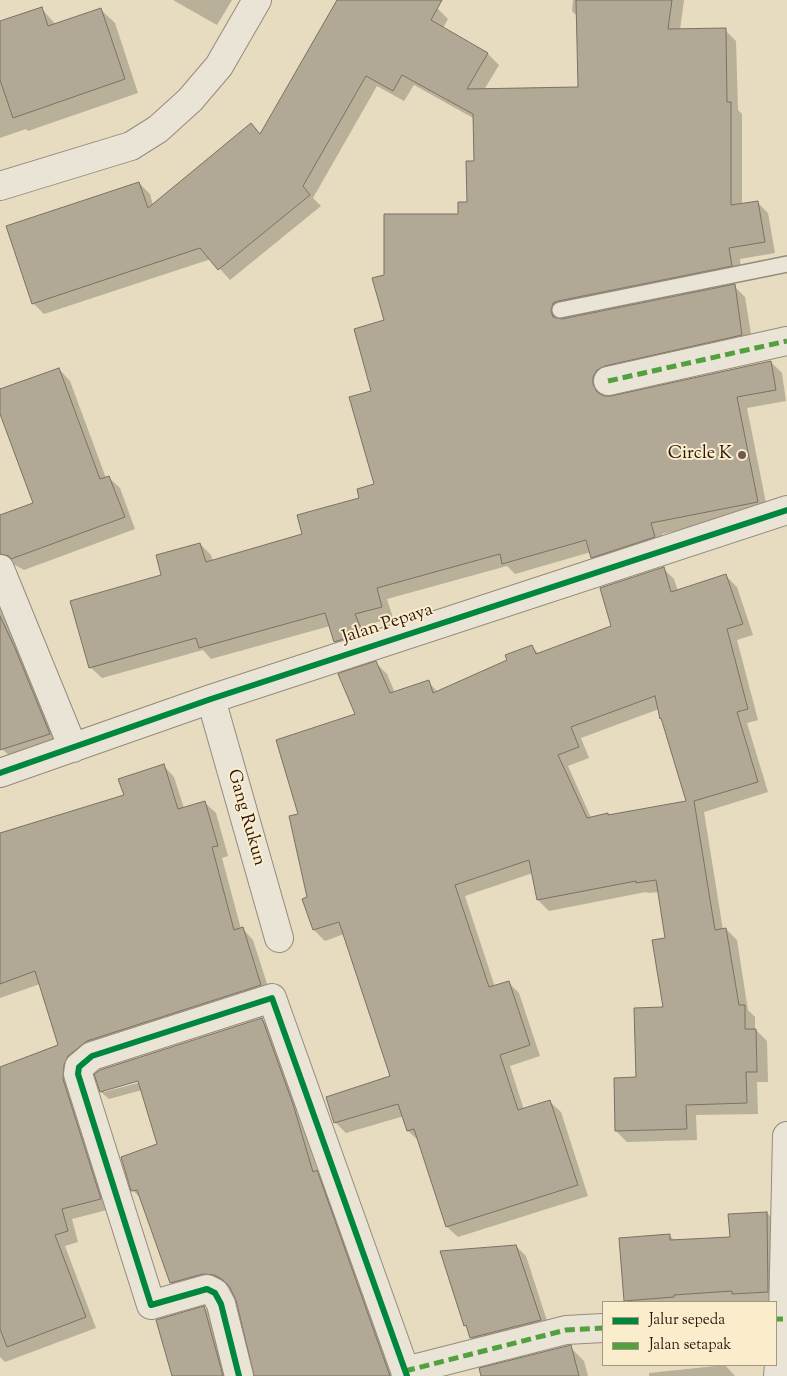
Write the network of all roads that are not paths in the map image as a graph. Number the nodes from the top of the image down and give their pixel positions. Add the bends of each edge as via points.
1 (257, 0) edge
2 (0, 186) edge
3 (787, 264) edge
4 (560, 310) dead end
5 (787, 341) edge
6 (608, 381) dead end
7 (787, 510) edge
8 (0, 569) edge
9 (211, 699) junction
10 (73, 748) junction
11 (0, 773) edge
12 (278, 938) dead end
13 (787, 1136) edge
14 (786, 1250) edge
15 (779, 1319) edge
16 (602, 1328) edge
17 (406, 1374) edge
18 (238, 1376) edge
19 (778, 1376) edge

1 - 2 street via 219,66 190,100 158,129 131,146
3 - 4 lane
5 - 6 street
7 - 9 street, Jalan Pepaya
8 - 10 street
9 - 10 street, Jalan Pepaya
9 - 12 street, Gang Rukun
10 - 11 street, Jalan Pepaya
13 - 14 street
14 - 15 street
15 - 19 street
16 - 17 street via 566,1330
17 - 18 street via 272,998 92,1056 79,1067 78,1074 151,1305 207,1289 215,1293 221,1304

